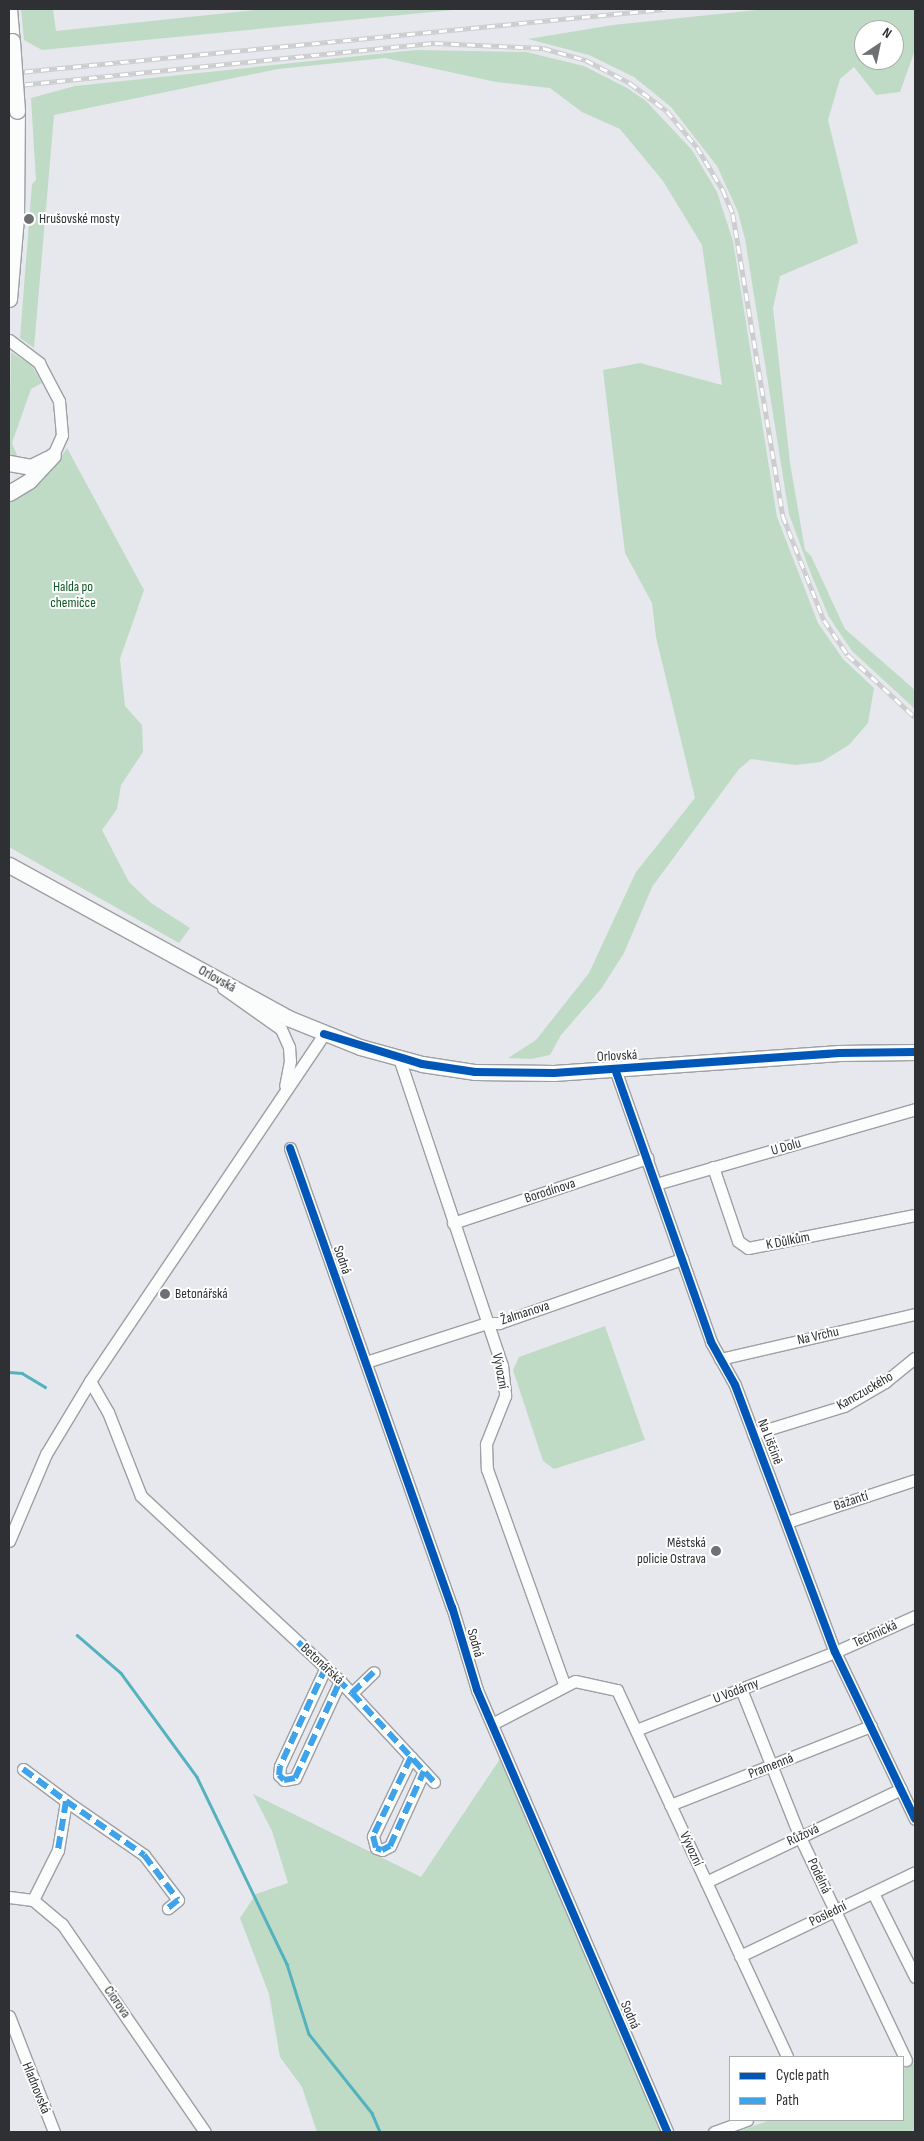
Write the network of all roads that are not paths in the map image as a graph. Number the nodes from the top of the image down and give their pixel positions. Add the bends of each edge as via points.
1 (9, 9) edge
2 (9, 299) edge
3 (9, 340) edge
4 (52, 455) junction
5 (9, 463) edge
6 (9, 493) edge
7 (9, 865) edge
8 (209, 975) junction
9 (324, 1034) junction
10 (915, 1052) edge
11 (399, 1058) junction
12 (615, 1069) junction
13 (282, 1096) junction
14 (915, 1109) edge
15 (290, 1148) dead end
16 (647, 1158) junction
17 (714, 1167) junction
18 (656, 1184) junction
19 (915, 1215) edge
20 (453, 1223) junction
21 (682, 1259) junction
22 (915, 1314) edge
23 (487, 1323) junction
24 (915, 1358) edge
25 (720, 1359) junction
26 (366, 1362) junction
27 (90, 1381) junction
28 (754, 1434) junction
29 (915, 1480) edge
30 (787, 1522) junction
31 (9, 1541) edge
32 (915, 1616) edge
33 (836, 1652) junction
34 (326, 1667) junction
35 (374, 1672) dead end
36 (340, 1681) junction
37 (564, 1684) junction
38 (741, 1689) junction
39 (352, 1692) junction
40 (492, 1724) junction
41 (871, 1726) junction
42 (636, 1730) junction
43 (411, 1757) junction
44 (772, 1766) junction
45 (23, 1769) dead end
46 (424, 1771) junction
47 (434, 1782) dead end
48 (901, 1789) junction
49 (66, 1801) junction
50 (670, 1805) junction
51 (915, 1819) edge
52 (800, 1837) junction
53 (915, 1872) edge
54 (706, 1882) junction
55 (873, 1892) junction
56 (9, 1897) edge
57 (33, 1900) junction
58 (168, 1908) dead end
59 (835, 1911) junction
60 (740, 1956) junction
61 (915, 1977) edge
62 (9, 2016) edge
63 (787, 2056) edge
64 (908, 2059) edge
65 (744, 2121) edge
66 (54, 2132) edge
67 (205, 2132) edge
68 (668, 2132) edge
69 (714, 2132) edge

1 - 2 main road, bridge via 17,111 18,183
3 - 4 street via 39,363 59,401 62,435
4 - 5 main road via 31,466
4 - 6 main road via 29,480
7 - 8 main road, Orlovská
8 - 9 main road, Orlovská
8 - 13 street via 227,992 281,1029 289,1047 290,1061
9 - 11 main road, Orlovská
9 - 13 street
10 - 12 main road, Orlovská via 839,1053
11 - 12 main road, Orlovská via 475,1072
11 - 20 street, Vývozní
12 - 16 street, Na Liščině
13 - 27 street
14 - 17 street, U Dolu
15 - 26 street, Sodná
16 - 18 street, Na Liščině
16 - 20 street, Borodínova
17 - 18 street, U Dolu
17 - 19 street, K Důlkům via 738,1241 748,1248
18 - 21 street, Na Liščině
20 - 23 street, Vývozní
21 - 23 street, Žalmanova via 499,1323
21 - 25 street, Na Liščině
22 - 25 street, Na Vrchu
23 - 26 street, Žalmanova
23 - 37 street, Vývozní via 502,1365 505,1396 486,1444 487,1469
24 - 28 street, Kanczuckého via 885,1382 844,1406
25 - 28 street, Na Liščině via 735,1385
26 - 40 street, Sodná via 452,1607 471,1672
27 - 31 street via 46,1454
27 - 34 street, Betonářská via 108,1412 140,1496
28 - 30 street, Na Liščině
29 - 30 street, Bažantí
30 - 33 street, Na Liščině
32 - 33 street, Technická
33 - 38 street, U Vodárny
33 - 41 street, Na Liščině
34 - 36 street, Betonářská
34 - 36 street via 280,1766 279,1775 284,1780 292,1780 296,1776
35 - 39 street
36 - 39 street, Betonářská
37 - 40 street, Vývozní
37 - 42 street, Vývozní via 575,1681 617,1690
38 - 42 street, U Vodárny
38 - 44 street, Podélná
39 - 43 street, Betonářská
40 - 68 street, Sodná
41 - 44 street, Pramenná
41 - 48 street, Na Liščině
42 - 50 street, Vývozní
43 - 46 street, Betonářská
43 - 46 street via 373,1836 376,1848 382,1850 390,1846
44 - 50 street, Pramenná
44 - 52 street, Podélná
45 - 49 street
46 - 47 street, Betonářská
48 - 51 street, Na Liščině
48 - 52 street, Růžová
49 - 57 street via 58,1850
49 - 58 street via 144,1855 178,1900
50 - 54 street, Vývozní
52 - 54 street, Růžová
52 - 59 street, Podélná
53 - 55 street, Poslední
54 - 60 street, Vývozní
55 - 59 street, Poslední
55 - 61 street
56 - 57 street
57 - 67 street, Ciorova via 62,1924
59 - 60 street, Poslední
59 - 64 street, Podélná
60 - 63 street, Vývozní
62 - 66 street, Hladnovská
65 - 69 street

